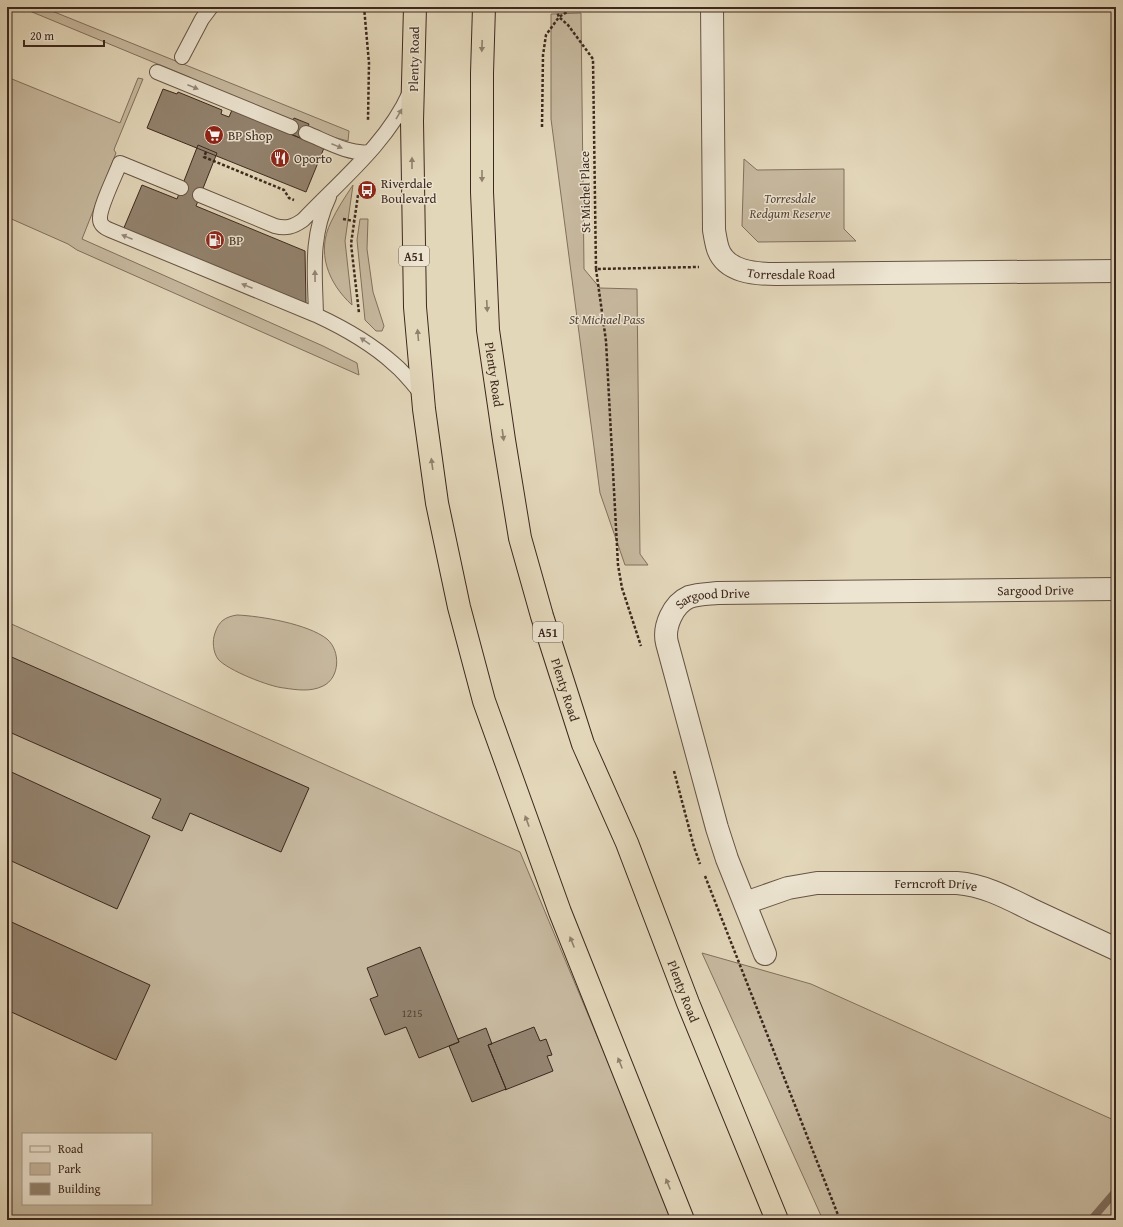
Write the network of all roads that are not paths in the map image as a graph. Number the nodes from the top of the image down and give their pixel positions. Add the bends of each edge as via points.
1 (211, 7) edge
2 (415, 7) edge
3 (484, 7) edge
4 (712, 7) edge
5 (182, 57) dead end
6 (157, 72) dead end
7 (413, 86) junction
8 (290, 127) dead end
9 (306, 133) dead end
10 (370, 152) junction
11 (181, 188) dead end
12 (200, 195) dead end
13 (318, 210) junction
14 (1116, 271) edge
15 (316, 315) junction
16 (423, 396) junction
17 (1116, 590) edge
18 (745, 903) junction
19 (1116, 949) edge
20 (765, 954) dead end
21 (683, 1220) edge
22 (777, 1220) edge

1 - 5 lane
2 - 7 highway, Plenty Road / A51
3 -> 22 highway, Plenty Road / A51 via 482,192 488,330 520,538 542,616 584,744 627,843 688,1003
4 - 14 street, Torresdale Road via 713,222 718,250 735,268 768,274
6 -> 8 lane
10 -> 7 lane via 394,122
16 -> 7 highway, Plenty Road / A51 via 415,307
9 -> 10 lane via 352,151
10 - 13 lane via 337,185
15 -> 11 lane via 106,228 101,222 100,214 120,163
12 - 13 lane via 284,228 296,225
15 -> 13 lane via 315,251
16 -> 15 lane via 395,364 379,351 346,329
21 -> 16 highway, Plenty Road / A51 via 560,912 484,701 459,607 437,503
17 - 18 street, Sargood Drive via 718,593 696,595 680,604 670,618 666,640 717,828
18 - 19 street, Ferncroft Drive via 788,888 817,883 971,884
18 - 20 street, Sargood Drive

